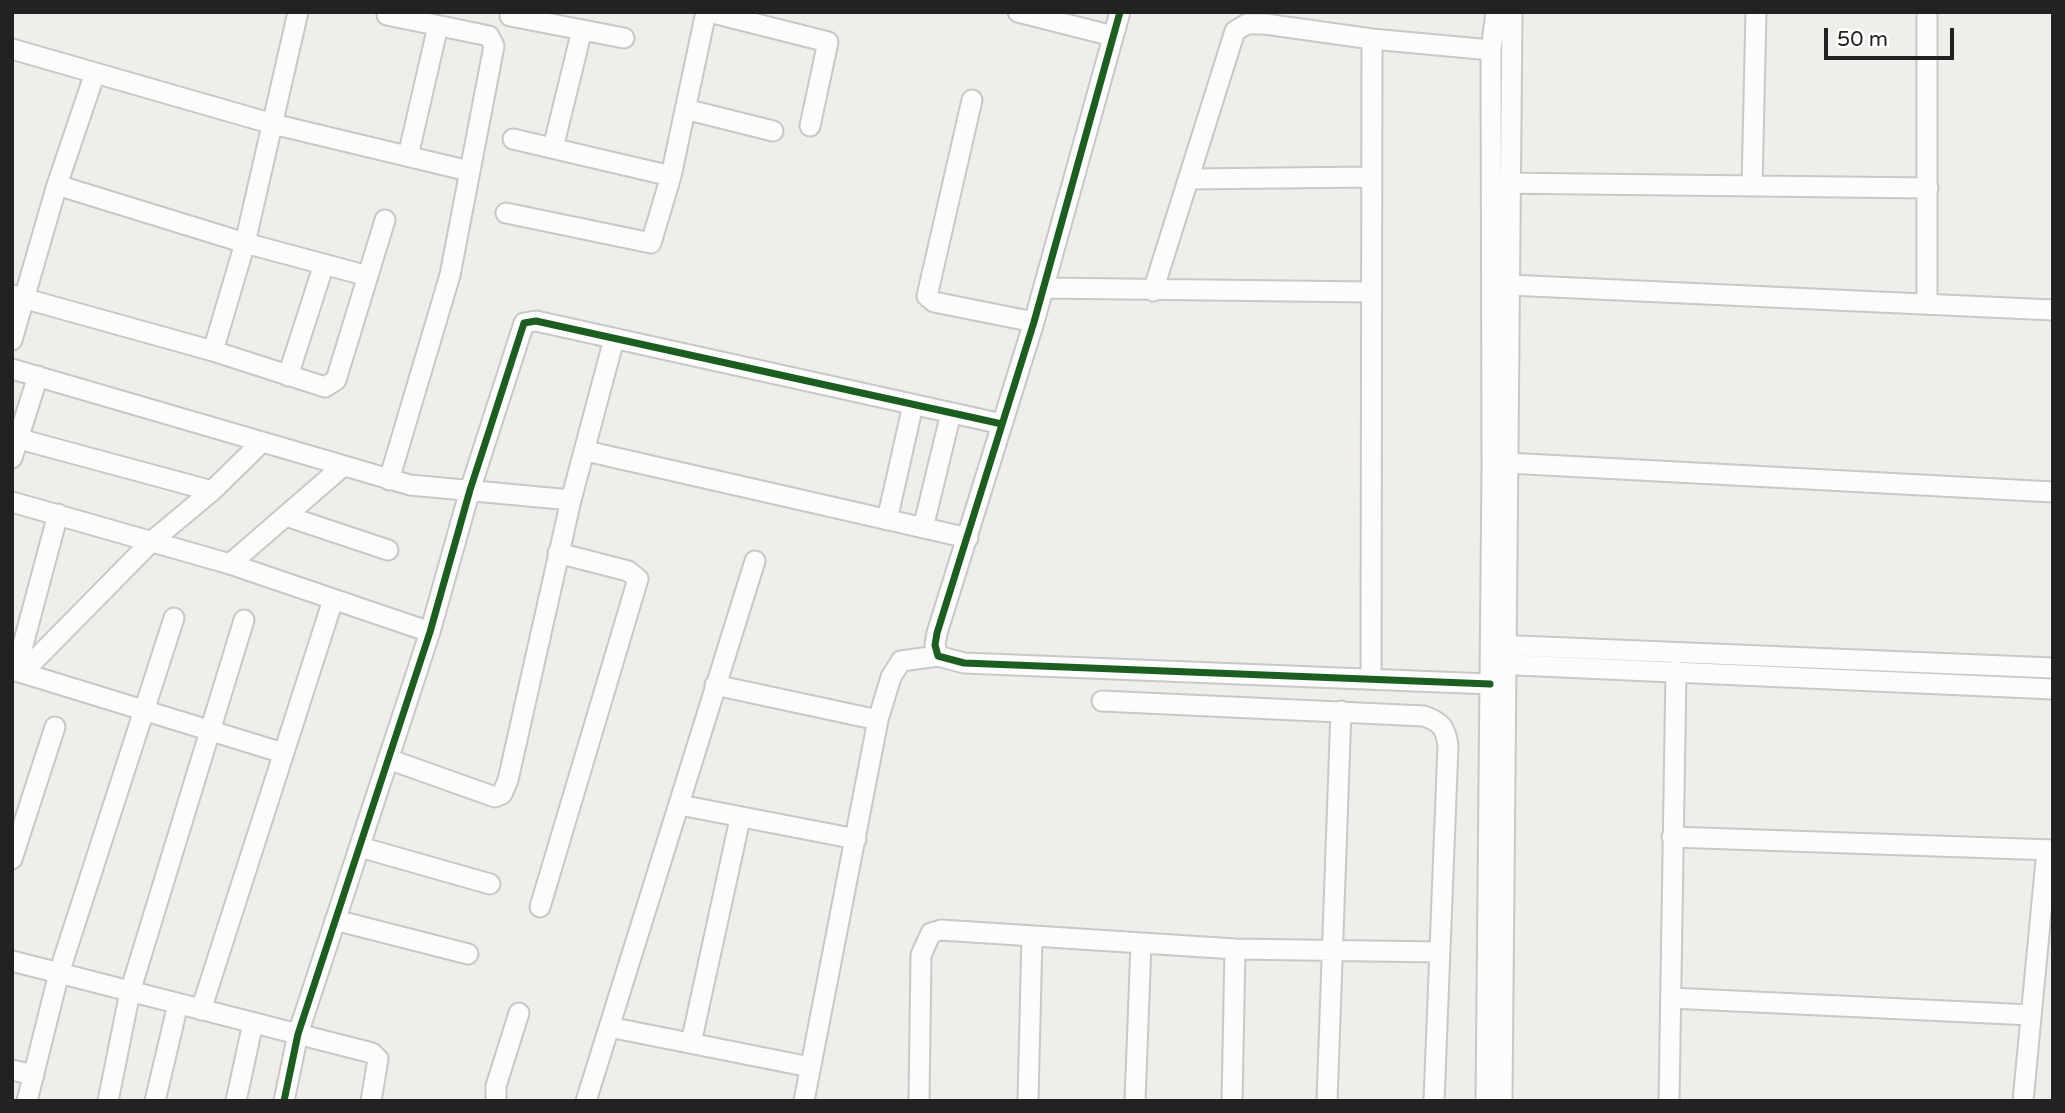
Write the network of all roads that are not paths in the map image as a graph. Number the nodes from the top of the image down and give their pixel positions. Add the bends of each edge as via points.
1 (298, 12) edge
2 (708, 12) edge
3 (1018, 12) edge
4 (1120, 12) edge
5 (1496, 12) edge
6 (1512, 12) edge
7 (1756, 12) edge
8 (1927, 12) edge
9 (385, 13) edge
10 (510, 16) dead end
11 (438, 26) junction
12 (582, 30) junction
13 (1113, 36) junction
14 (624, 38) dead end
15 (1372, 39) junction
16 (12, 49) edge
17 (1491, 50) junction
18 (95, 73) junction
19 (972, 100) dead end
20 (685, 109) junction
21 (273, 124) junction
22 (810, 126) dead end
23 (773, 131) dead end
24 (513, 139) dead end
25 (553, 148) junction
26 (408, 156) junction
27 (469, 171) junction
28 (671, 176) junction
29 (1370, 177) junction
30 (1188, 179) junction
31 (1502, 183) junction
32 (57, 185) junction
33 (1752, 186) junction
34 (1928, 188) junction
35 (506, 213) dead end
36 (385, 220) dead end
37 (245, 243) junction
38 (324, 264) junction
39 (368, 276) junction
40 (1509, 285) junction
41 (1044, 288) junction
42 (1153, 291) junction
43 (1370, 292) junction
44 (18, 297) edge
45 (1927, 304) junction
46 (2053, 310) edge
47 (1034, 322) junction
48 (614, 338) junction
49 (12, 340) edge
50 (213, 351) junction
51 (12, 369) edge
52 (38, 376) junction
53 (288, 376) junction
54 (913, 405) junction
55 (951, 413) junction
56 (1002, 425) junction
57 (15, 438) edge
58 (262, 442) junction
59 (586, 451) junction
60 (12, 458) edge
61 (1507, 463) junction
62 (342, 467) junction
63 (389, 480) junction
64 (470, 490) junction
65 (212, 491) junction
66 (2053, 492) edge
67 (571, 500) junction
68 (12, 502) edge
69 (58, 514) junction
70 (286, 516) junction
71 (887, 520) junction
72 (923, 528) junction
73 (968, 538) junction
74 (152, 541) junction
75 (388, 550) dead end
76 (558, 553) junction
77 (755, 561) dead end
78 (230, 564) junction
79 (332, 600) junction
80 (174, 618) dead end
81 (244, 620) dead end
82 (430, 632) junction
83 (1498, 655) junction
84 (938, 656) junction
85 (2053, 668) edge
86 (17, 671) edge
87 (1675, 671) junction
88 (1371, 679) junction
89 (1490, 684) junction
90 (715, 685) junction
91 (2053, 689) edge
92 (1102, 701) dead end
93 (145, 711) junction
94 (1341, 711) junction
95 (878, 720) junction
96 (55, 727) dead end
97 (210, 731) junction
98 (283, 753) junction
99 (388, 759) junction
100 (680, 805) junction
101 (740, 819) junction
102 (1672, 837) junction
103 (856, 839) junction
104 (360, 847) junction
105 (2050, 850) edge
106 (12, 859) edge
107 (491, 884) dead end
108 (540, 907) dead end
109 (335, 920) junction
110 (1032, 936) junction
111 (1141, 944) junction
112 (1236, 949) junction
113 (1331, 951) junction
114 (1439, 952) junction
115 (468, 954) dead end
116 (12, 961) edge
117 (59, 973) junction
118 (130, 992) junction
119 (1671, 998) junction
120 (178, 1004) junction
121 (201, 1010) junction
122 (519, 1013) dead end
123 (2031, 1015) junction
124 (253, 1023) junction
125 (609, 1027) junction
126 (298, 1034) junction
127 (691, 1043) junction
128 (810, 1067) junction
129 (12, 1070) edge
130 (34, 1075) junction
131 (27, 1101) edge
132 (108, 1101) edge
133 (155, 1101) edge
134 (236, 1101) edge
135 (284, 1101) edge
136 (372, 1101) edge
137 (496, 1101) edge
138 (586, 1101) edge
139 (804, 1101) edge
140 (919, 1101) edge
141 (1028, 1101) edge
142 (1135, 1101) edge
143 (1232, 1101) edge
144 (1327, 1101) edge
145 (1434, 1101) edge
146 (1486, 1101) edge
147 (1502, 1101) edge
148 (1669, 1101) edge
149 (2022, 1101) edge

1 - 21 street
2 - 20 street
2 - 22 street via 828,42
3 - 13 street
4 - 13 street
5 - 17 street
6 - 31 street
7 - 33 street
8 - 34 street
9 - 11 street
10 - 12 street
11 - 26 street
11 - 27 street via 494,40
12 - 14 street
12 - 25 street
13 - 41 street
15 - 17 street
15 - 29 street
15 - 30 street via 1265,24 1247,24 1235,31
16 - 18 street
17 - 31 street
18 - 21 street
18 - 32 street
19 - 47 street via 927,296 933,302
20 - 23 street
20 - 28 street
21 - 26 street
21 - 37 street
24 - 25 street
25 - 28 street
26 - 27 street
27 - 63 street via 450,275
28 - 35 street via 655,239 647,244
29 - 30 street
29 - 43 street
30 - 42 street
31 - 33 street
31 - 40 street
31 - 83 street
32 - 37 street
32 - 44 street
33 - 34 street
34 - 45 street
36 - 39 street
37 - 38 street
37 - 50 street
38 - 39 street
38 - 53 street
39 - 53 street via 336,380 325,387
40 - 45 street
40 - 61 street
41 - 42 street
41 - 47 street
42 - 43 street
43 - 88 street
44 - 49 street
44 - 50 street
45 - 46 street
47 - 56 street
48 - 54 street
48 - 59 street
48 - 64 street via 536,321 524,323
50 - 53 street
51 - 52 street
52 - 57 street
52 - 58 street
54 - 55 street
54 - 71 street
55 - 56 street
55 - 72 street
56 - 73 street
57 - 60 street
57 - 65 street
58 - 62 street
58 - 65 street
59 - 67 street
59 - 71 street
61 - 66 street
61 - 83 street
62 - 63 street
62 - 70 street
63 - 64 street via 438,490
64 - 67 street
64 - 82 street
65 - 74 street
67 - 76 street
68 - 69 street
69 - 74 street
69 - 86 street
70 - 75 street
70 - 78 street
71 - 72 street
72 - 73 street
73 - 84 street via 937,633
74 - 78 street
74 - 86 street
76 - 99 street via 502,794 495,797
76 - 108 street via 628,570 638,579
77 - 90 street
78 - 79 street
79 - 82 street
79 - 98 street
80 - 93 street
81 - 97 street
82 - 99 street
83 - 85 street
83 - 87 street
83 - 89 street
83 - 147 street
84 - 88 street via 964,663
84 - 95 street via 901,661 891,677
86 - 93 street
87 - 91 street
87 - 102 street
88 - 89 street
89 - 146 street
90 - 95 street
90 - 100 street
92 - 94 street
93 - 97 street
93 - 117 street
94 - 113 street
94 - 114 street via 1424,716 1438,721 1446,732
95 - 103 street
96 - 106 street
97 - 98 street
97 - 118 street
98 - 121 street
99 - 104 street
100 - 101 street
100 - 125 street
101 - 103 street
101 - 127 street
102 - 105 street
102 - 119 street
103 - 128 street
104 - 107 street
104 - 109 street
105 - 123 street
109 - 115 street
109 - 126 street
110 - 111 street
110 - 140 street via 941,930 924,942
110 - 141 street
111 - 112 street
111 - 142 street
112 - 113 street
112 - 143 street
113 - 114 street
113 - 144 street
114 - 145 street
116 - 117 street
117 - 118 street
117 - 130 street
118 - 120 street
118 - 132 street
119 - 123 street
119 - 148 street
120 - 121 street
120 - 133 street
121 - 124 street
122 - 137 street via 496,1086
123 - 149 street
124 - 126 street
124 - 134 street
125 - 127 street
125 - 138 street
126 - 135 street
126 - 136 street via 363,1050 378,1059
127 - 128 street
128 - 139 street
129 - 130 street
130 - 131 street

